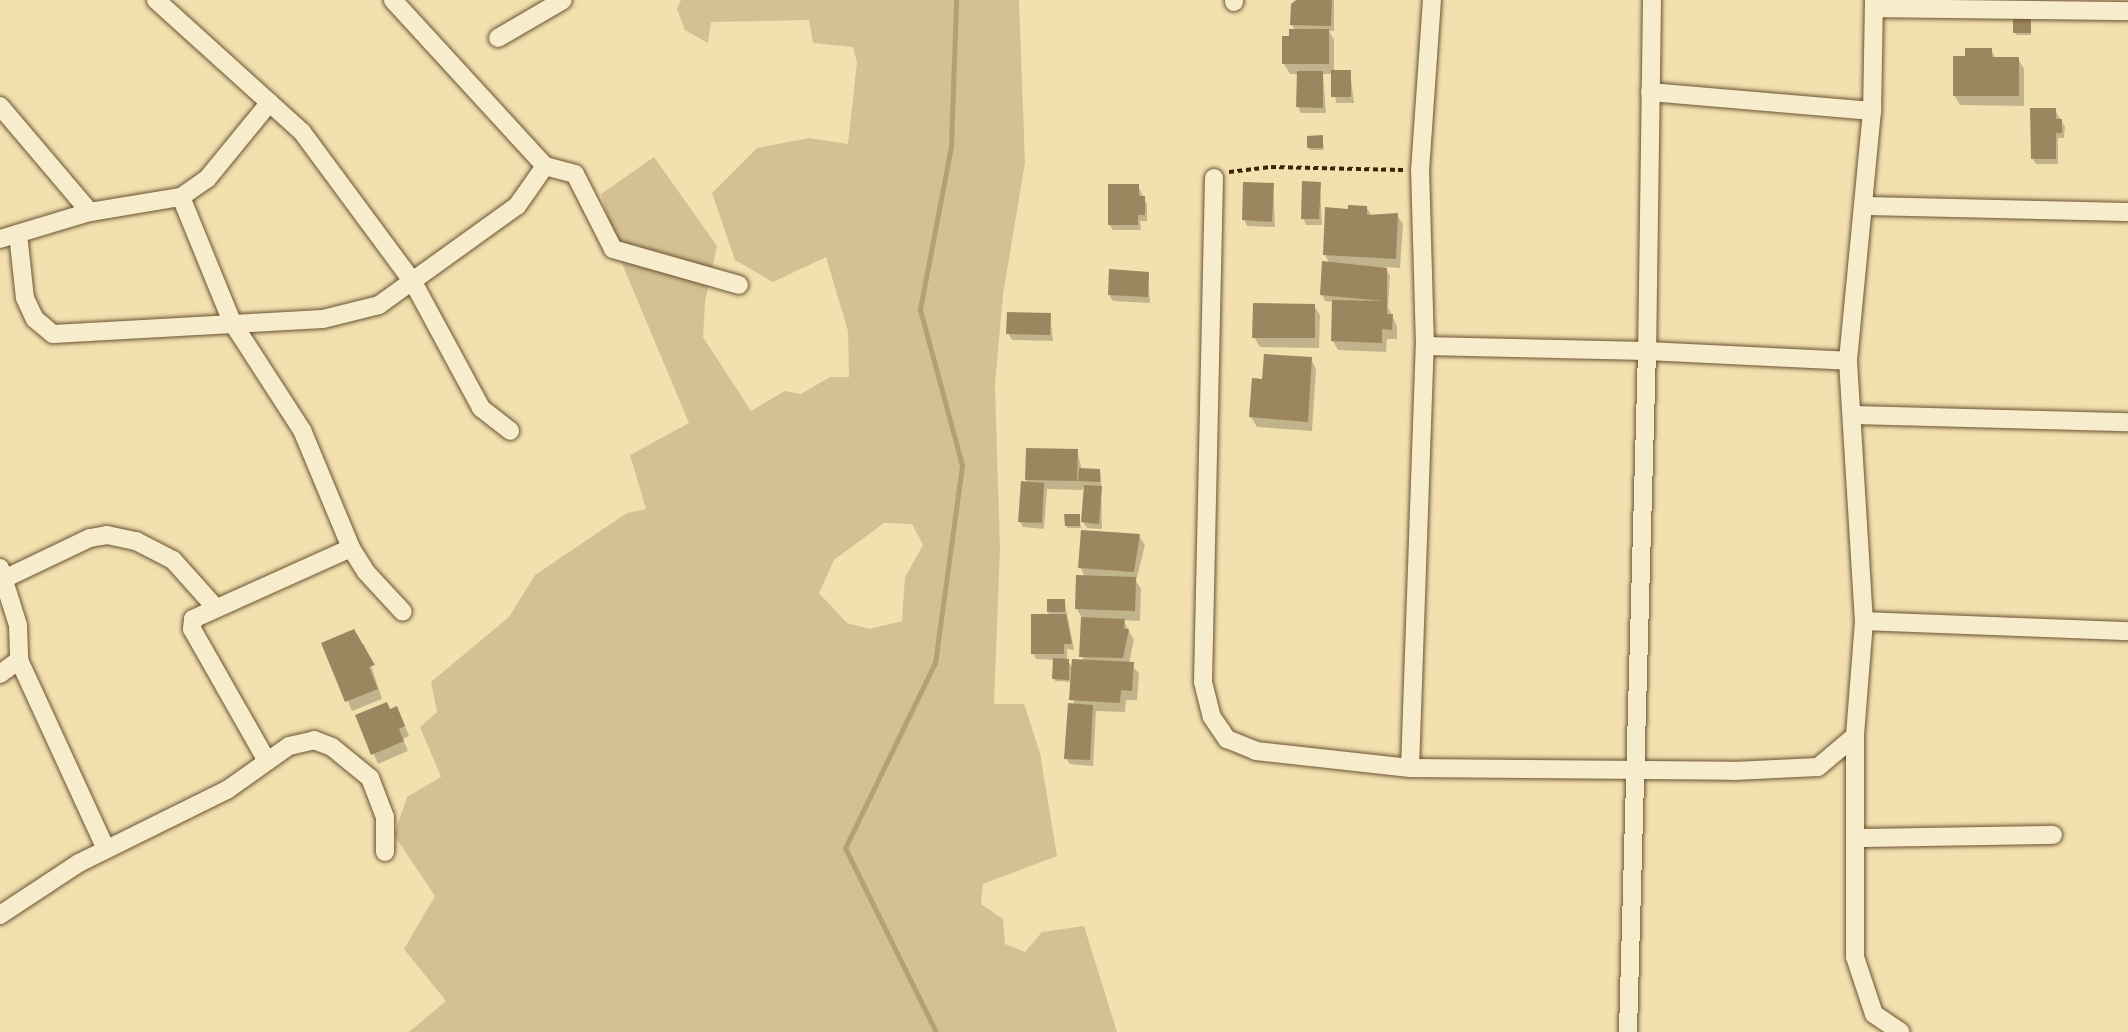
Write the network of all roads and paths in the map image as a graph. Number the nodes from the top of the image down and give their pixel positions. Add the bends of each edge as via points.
1 (156, 0) edge
2 (393, 0) edge
3 (563, 0) edge
4 (1432, 0) edge
5 (1652, 0) edge
6 (1874, 4) edge
7 (2128, 11) edge
8 (498, 38) dead end
9 (1650, 92) junction
10 (270, 102) junction
11 (0, 106) edge
12 (1872, 111) junction
13 (545, 166) junction
14 (1420, 171) junction
15 (1214, 178) joint
16 (181, 197) junction
17 (1865, 206) junction
18 (90, 212) junction
19 (2128, 212) edge
20 (18, 234) junction
21 (0, 239) edge
22 (413, 282) junction
23 (739, 285) dead end
24 (232, 322) junction
25 (1425, 346) junction
26 (1647, 351) junction
27 (1848, 361) junction
28 (1854, 415) junction
29 (2128, 422) edge
30 (510, 431) dead end
31 (351, 548) junction
32 (3, 573) edge
33 (216, 608) junction
34 (403, 612) dead end
35 (1864, 621) junction
36 (2128, 631) edge
37 (19, 660) junction
38 (0, 674) edge
39 (1855, 736) junction
40 (267, 761) junction
41 (1410, 768) junction
42 (1632, 771) junction
43 (2053, 835) dead end
44 (1856, 838) junction
45 (106, 849) junction
46 (385, 852) dead end
47 (0, 915) edge
48 (1628, 1032) edge
49 (1901, 1032) edge

1 - 10 street
2 - 13 street
3 - 8 street
4 - 14 street
5 - 9 street
6 - 7 street
6 - 12 street
9 - 12 street
9 - 26 street
10 - 16 street via 207,179
10 - 22 street via 302,132
11 - 18 street
12 - 17 street
13 - 22 street via 517,206
13 - 23 street via 575,174 613,249
14 - 15 path via 1251,168
14 - 25 street
15 - 41 street via 1203,682 1212,716 1227,739 1255,751
16 - 18 street
16 - 24 street
17 - 19 street
17 - 27 street
18 - 20 street
20 - 21 street
20 - 24 street via 25,298 35,319 53,334
22 - 24 street via 379,305 353,315
22 - 30 street via 481,408
24 - 31 street via 302,430
25 - 26 street
25 - 41 street
26 - 27 street
26 - 42 street
27 - 28 street
28 - 29 street
28 - 35 street
31 - 33 street
31 - 34 street
32 - 33 street via 107,535 136,541 173,560
32 - 37 street via 18,625
33 - 40 street via 194,620 192,629
35 - 36 street
35 - 39 street
37 - 38 street
37 - 45 street
39 - 42 street via 1818,767 1801,770
39 - 44 street
40 - 45 street via 227,790
40 - 46 street via 289,746 314,740 332,747 370,778 380,796
41 - 42 street
42 - 48 street
43 - 44 street
44 - 49 street via 1855,957 1861,985 1874,1014
45 - 47 street

